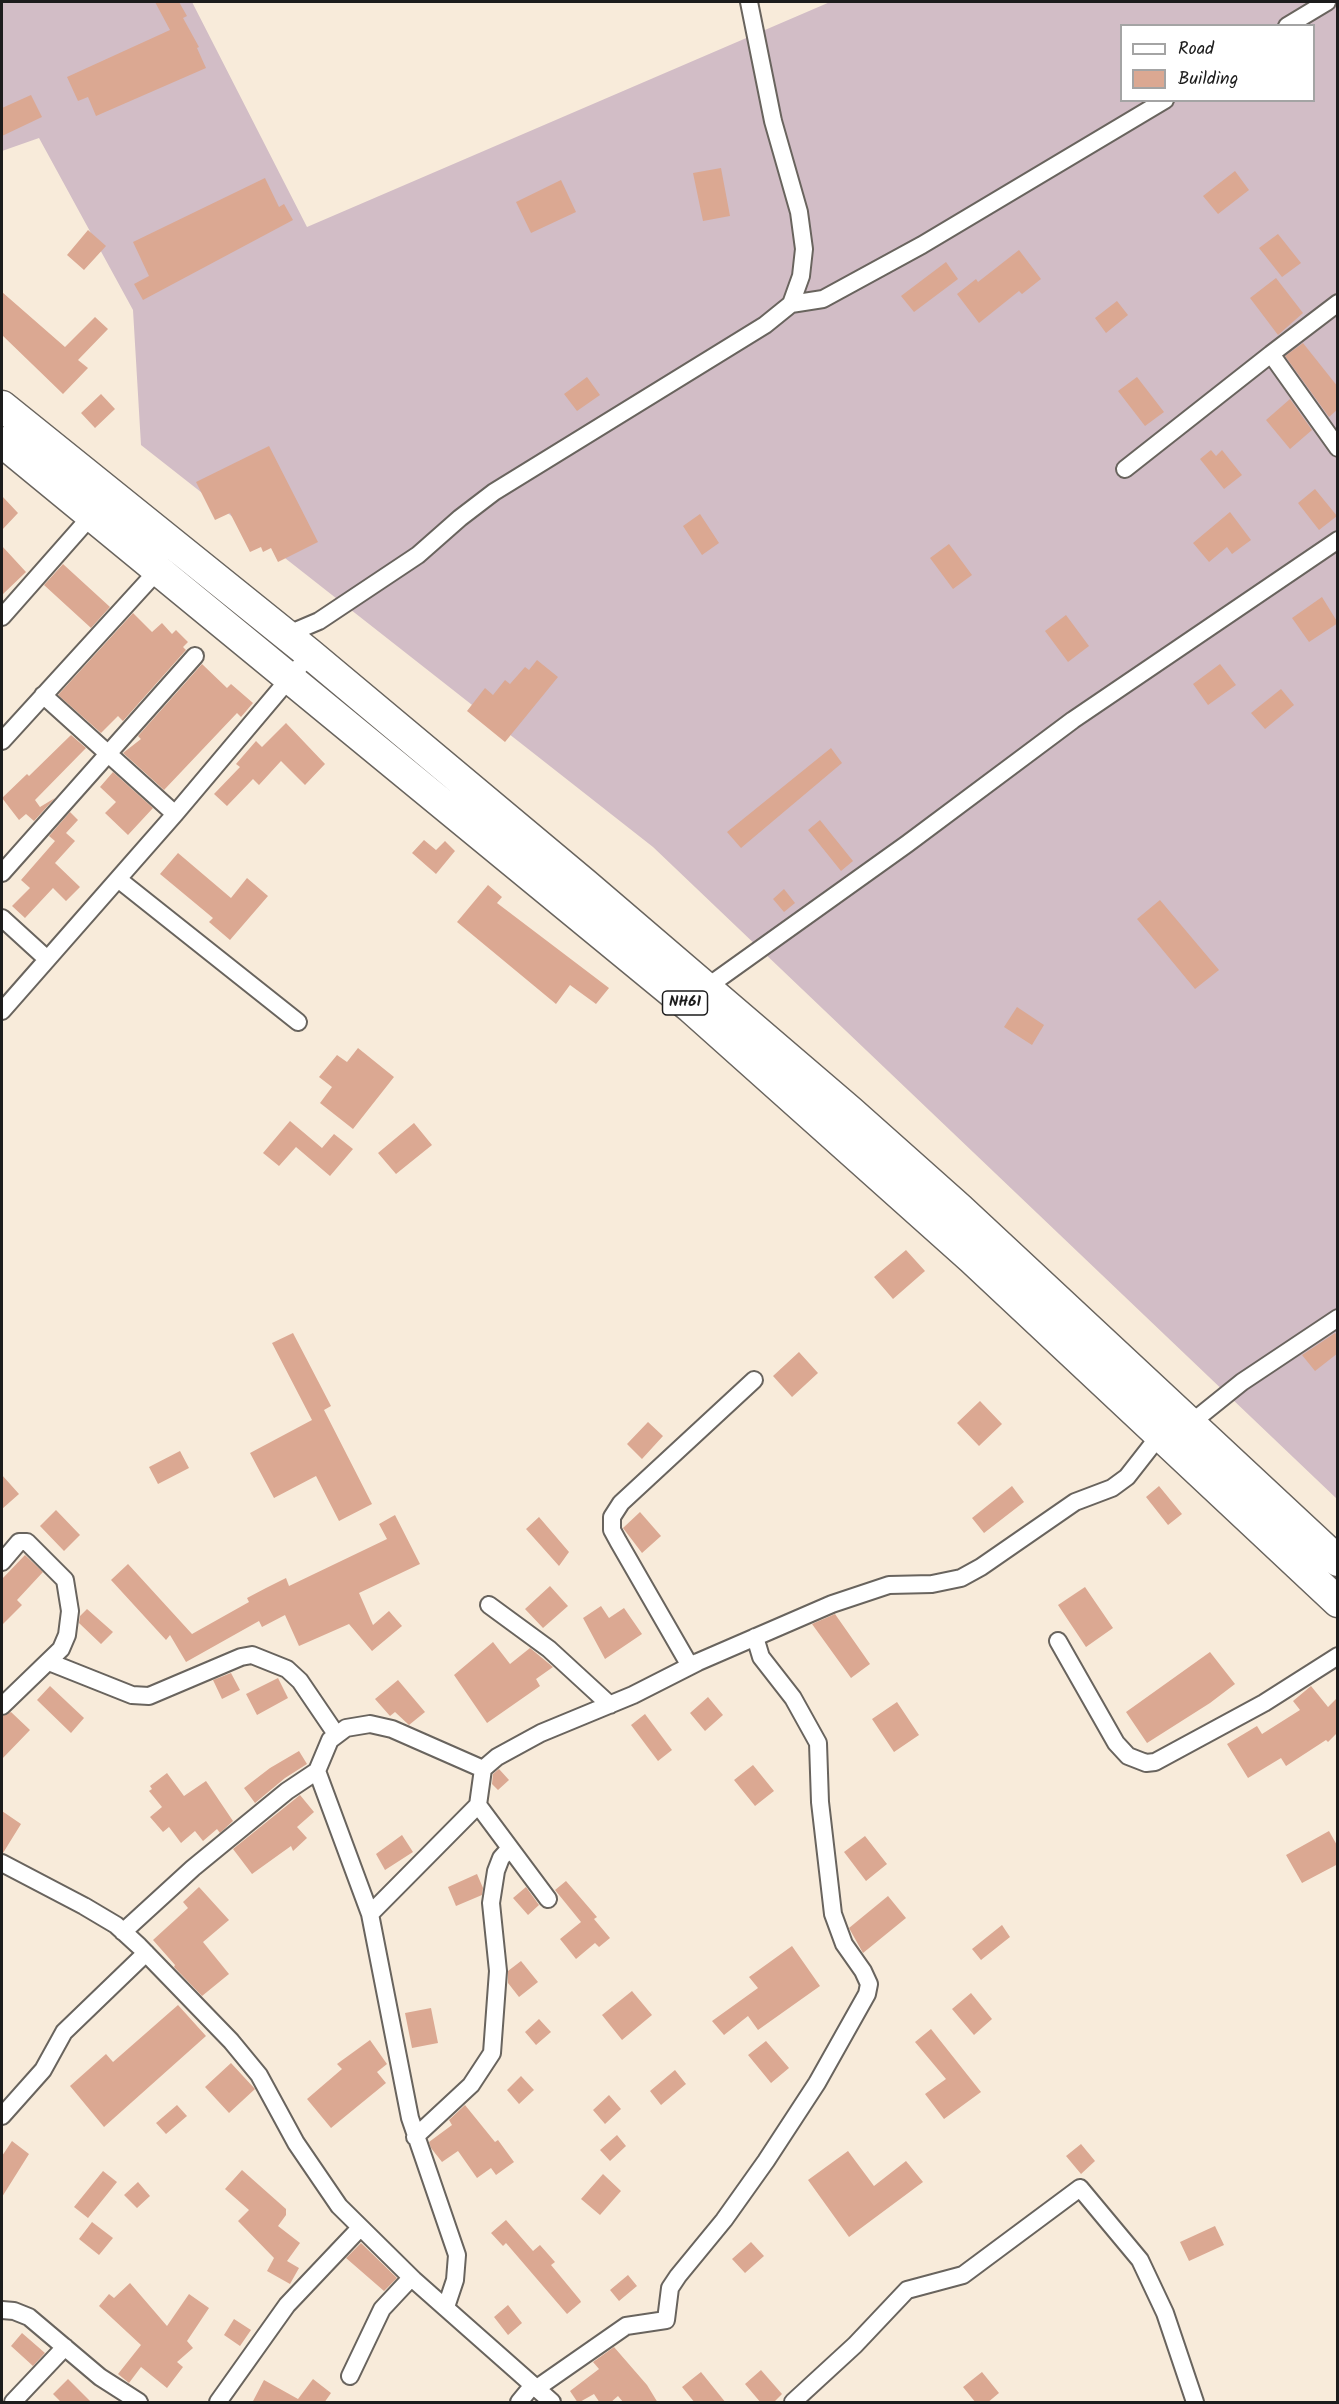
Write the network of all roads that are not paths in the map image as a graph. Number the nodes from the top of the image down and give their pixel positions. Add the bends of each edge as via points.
1 (749, 2) edge
2 (1327, 2) edge
3 (1290, 24) edge
4 (1162, 102) edge
5 (1338, 303) edge
6 (791, 304) junction
7 (1271, 354) junction
8 (2, 406) edge
9 (1335, 439) edge
10 (2, 441) edge
11 (1125, 469) dead end
12 (92, 514) junction
13 (1338, 540) edge
14 (159, 569) junction
15 (2, 617) edge
16 (286, 635) junction
17 (309, 654) junction
18 (195, 656) dead end
19 (290, 677) junction
20 (43, 695) junction
21 (2, 741) edge
22 (108, 753) junction
23 (175, 814) junction
24 (2, 873) edge
25 (118, 879) junction
26 (2, 918) edge
27 (47, 959) junction
28 (707, 987) junction
29 (2, 1011) edge
30 (297, 1022) dead end
31 (1338, 1318) edge
32 (754, 1380) dead end
33 (1177, 1423) junction
34 (1338, 1561) edge
35 (2, 1562) edge
36 (1338, 1602) edge
37 (489, 1605) dead end
38 (755, 1637) junction
39 (1058, 1641) dead end
40 (1338, 1656) edge
41 (50, 1662) junction
42 (690, 1666) junction
43 (610, 1705) junction
44 (2, 1706) edge
45 (336, 1734) junction
46 (483, 1769) junction
47 (317, 1771) junction
48 (478, 1804) junction
49 (510, 1848) junction
50 (2, 1863) edge
51 (548, 1899) dead end
52 (370, 1914) junction
53 (123, 1932) junction
54 (146, 1953) junction
55 (2, 2116) edge
56 (416, 2137) junction
57 (360, 2228) junction
58 (411, 2277) junction
59 (446, 2307) junction
60 (2, 2310) edge
61 (66, 2347) junction
62 (350, 2376) dead end
63 (535, 2387) junction
64 (13, 2403) edge
65 (139, 2403) edge
66 (218, 2403) edge
67 (519, 2403) edge
68 (552, 2403) edge
69 (793, 2403) edge
70 (1195, 2403) edge

1 - 6 street via 773,121 800,212 804,249 801,276
2 - 3 street
4 - 6 street via 902,256 823,299
5 - 7 street
6 - 16 street via 765,325 494,492 418,555 319,621
7 - 9 street
7 - 11 street
8 - 16 highway, NH61
10 - 12 highway, NH61
12 - 14 highway, NH61
12 - 15 street
13 - 28 street via 1082,714
14 - 19 highway, NH61
14 - 20 street
16 - 17 highway, NH61
17 - 19 street
17 - 28 highway, NH61
18 - 22 street
19 - 23 street
19 - 33 highway, NH61 via 691,1008 852,1150
20 - 21 street
20 - 22 street
22 - 23 street
22 - 24 street
23 - 25 street
25 - 27 street
25 - 30 street
26 - 27 street
27 - 29 street
28 - 33 highway, NH61 via 950,1200
31 - 33 street
32 - 42 street via 621,1503 612,1517 612,1530
33 - 34 highway, NH61
33 - 36 highway, NH61
33 - 38 street via 1136,1469 1112,1488 1075,1502 961,1578 946,1583 889,1585 869,1590
35 - 41 street via 19,1542 27,1542 65,1580 70,1611 67,1635
37 - 43 street via 549,1649
38 - 42 street
38 - 63 street via 761,1657 793,1698 818,1743 820,1802 833,1914 844,1944 869,1983 867,1994 817,2083 766,2160 670,2288 666,2320 626,2326
39 - 40 street via 1116,1743 1128,1756 1146,1763 1155,1762 1264,1703
41 - 44 street
41 - 45 street via 132,1695 149,1696 252,1655 287,1669 300,1681
42 - 43 street
43 - 46 street via 541,1733 496,1757
45 - 46 street via 355,1724 392,1729
45 - 47 street
46 - 48 street
47 - 52 street
47 - 53 street via 193,1868
48 - 49 street
48 - 52 street
49 - 51 street
49 - 56 street via 496,1871 491,1903 498,1971 492,2054 471,2085
50 - 53 street via 84,1906
52 - 56 street
53 - 54 street
54 - 55 street via 64,2032 43,2070
54 - 57 street via 259,2075 313,2170
56 - 59 street via 457,2255
57 - 58 street
57 - 66 street via 287,2305
58 - 59 street
58 - 62 street via 382,2309
59 - 63 street
60 - 61 street via 29,2317
61 - 64 street
61 - 65 street via 100,2377
63 - 67 street
63 - 68 street
69 - 70 street via 907,2290 963,2275 1080,2188 1140,2260 1165,2313

